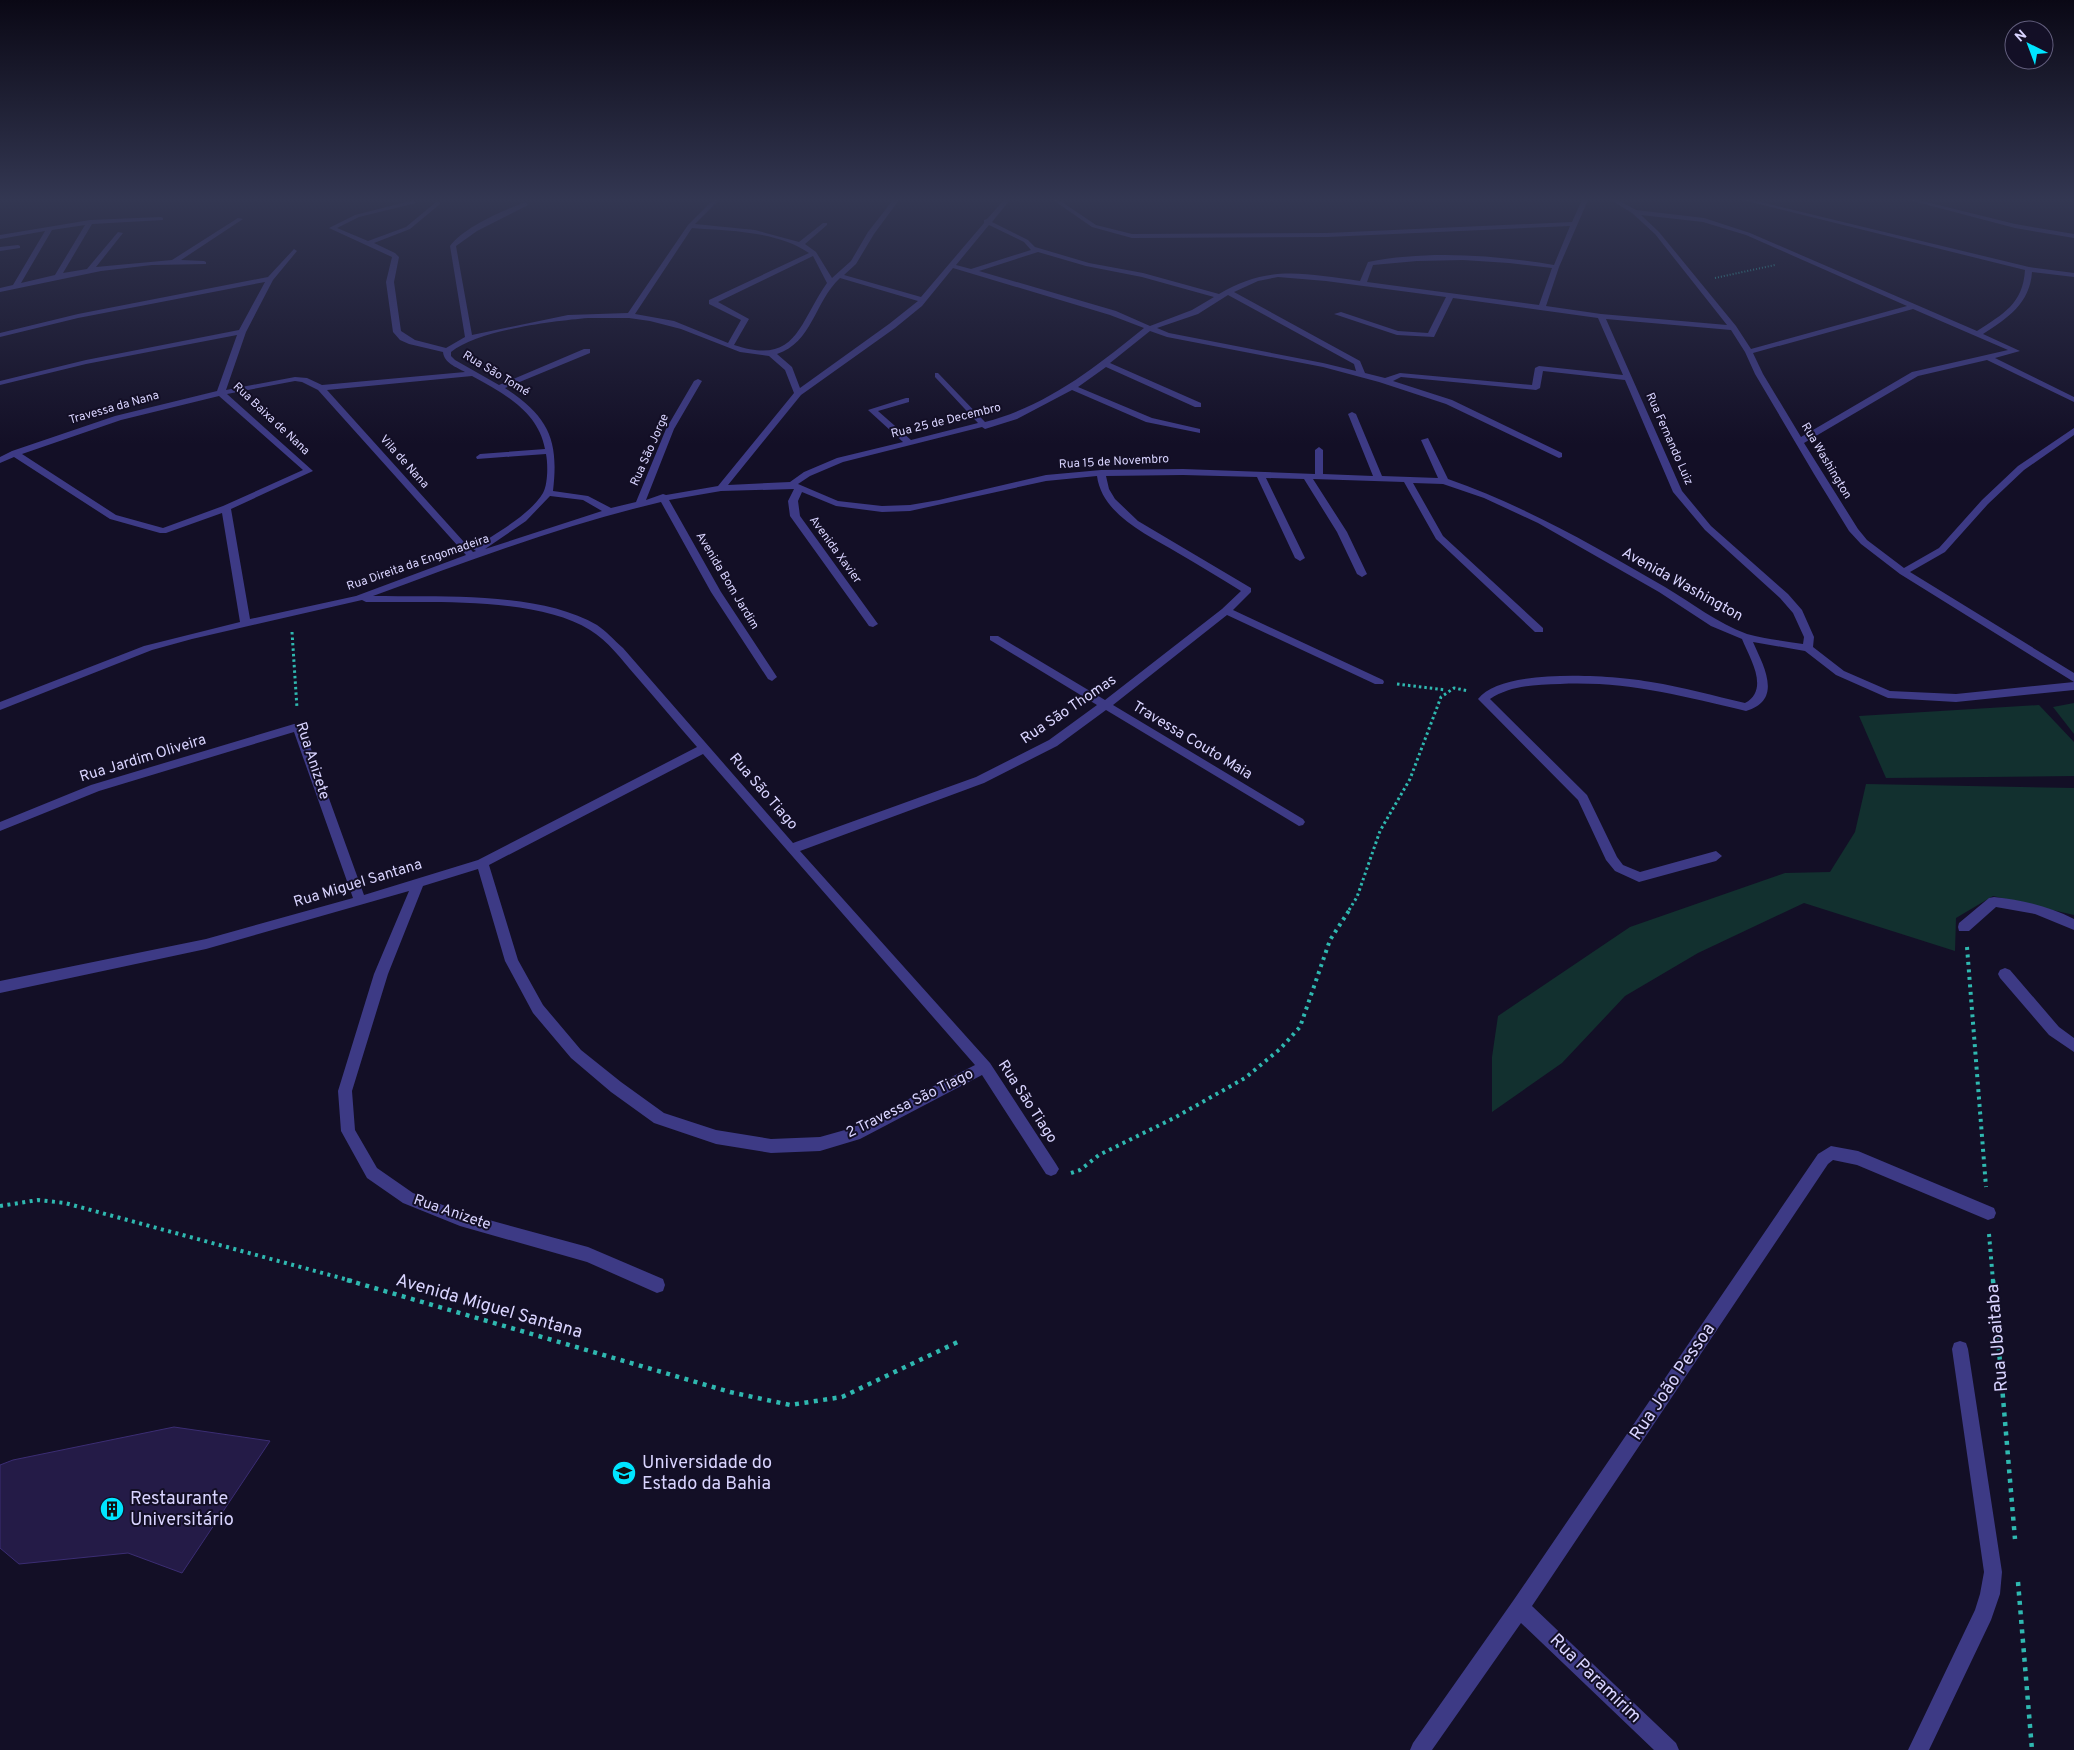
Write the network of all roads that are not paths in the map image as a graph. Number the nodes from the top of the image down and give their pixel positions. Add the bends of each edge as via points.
1 (18, 282) edge
2 (32, 282) edge
3 (256, 282) edge
4 (269, 282) edge
5 (390, 282) edge
6 (459, 282) edge
7 (653, 282) edge
8 (754, 282) edge
9 (859, 282) edge
10 (939, 282) edge
11 (1009, 282) edge
12 (1170, 282) edge
13 (1250, 282) edge
14 (1339, 282) edge
15 (1363, 282) edge
16 (1551, 282) edge
17 (1698, 282) edge
18 (1858, 282) edge
19 (2029, 282) edge
20 (831, 283) edge
21 (16, 285) junction
22 (1362, 285) junction
23 (0, 290) edge
24 (1228, 292) junction
25 (1220, 296) junction
26 (1450, 297) junction
27 (922, 300) junction
28 (1915, 306) junction
29 (1542, 308) junction
30 (631, 314) junction
31 (1338, 314) dead end
32 (1601, 316) junction
33 (1148, 328) junction
34 (1733, 328) junction
35 (242, 332) junction
36 (1978, 334) junction
37 (0, 335) edge
38 (469, 340) junction
39 (730, 345) junction
40 (447, 351) junction
41 (587, 351) dead end
42 (1749, 352) junction
43 (772, 354) junction
44 (1987, 357) junction
45 (1105, 364) junction
46 (1361, 373) junction
47 (472, 374) junction
48 (938, 375) dead end
49 (1628, 378) junction
50 (698, 381) dead end
51 (1385, 381) junction
52 (0, 383) edge
53 (1072, 387) junction
54 (321, 388) junction
55 (499, 388) junction
56 (221, 393) junction
57 (798, 393) junction
58 (906, 400) dead end
59 (2074, 400) edge
60 (1198, 405) dead end
61 (1352, 414) dead end
62 (984, 426) junction
63 (1197, 431) dead end
64 (2074, 431) edge
65 (2062, 438) junction
66 (1425, 440) dead end
67 (1799, 442) junction
68 (2074, 442) edge
69 (909, 443) junction
70 (1319, 450) dead end
71 (550, 451) junction
72 (15, 453) junction
73 (1559, 454) dead end
74 (480, 457) dead end
75 (0, 460) edge
76 (1101, 473) junction
77 (1260, 474) junction
78 (1308, 478) junction
79 (1319, 478) junction
80 (1379, 480) junction
81 (1408, 480) junction
82 (1444, 480) junction
83 (796, 487) junction
84 (721, 488) junction
85 (548, 494) junction
86 (663, 497) junction
87 (640, 503) junction
88 (226, 508) junction
89 (610, 511) junction
90 (470, 555) junction
91 (1300, 558) dead end
92 (1903, 572) junction
93 (1362, 574) dead end
94 (358, 598) junction
95 (1226, 611) junction
96 (246, 624) junction
97 (873, 624) dead end
98 (1539, 630) dead end
99 (1746, 637) junction
100 (994, 638) dead end
101 (1808, 648) junction
102 (772, 676) dead end
103 (2074, 678) edge
104 (1379, 682) road end
105 (2074, 686) edge
106 (0, 706) edge
107 (1104, 706) junction
108 (298, 727) joint
109 (704, 749) junction
110 (1299, 822) dead end
111 (0, 827) edge
112 (790, 849) junction
113 (1716, 856) dead end
114 (482, 863) junction
115 (418, 883) junction
116 (360, 901) junction
117 (2074, 925) edge
118 (1964, 926) road end
119 (2005, 974) dead end
120 (0, 987) edge
121 (2074, 1046) edge
122 (985, 1067) junction
123 (1051, 1169) road end
124 (1988, 1213) road end
125 (658, 1285) dead end
126 (1960, 1349) dead end
127 (1520, 1608) junction
128 (1420, 1750) edge
129 (1669, 1750) edge
130 (1918, 1750) edge

1 - 21 street
2 - 21 street
3 - 37 street via 97,312
4 - 35 street, Rua Baixa de Nana
5 - 40 street, Rua São Tomé via 397,332 412,342
6 - 38 street
7 - 30 street
8 - 39 street via 712,302 745,319
9 - 27 street
10 - 27 street
11 - 33 street via 1113,313
12 - 25 street
13 - 24 street, Rua 25 de Decembro
14 - 22 street, Rua 25 de Decembro
15 - 22 street
16 - 29 street
17 - 34 street, Rua Washington
18 - 28 street
19 - 36 street via 2018,305
20 - 43 street via 798,336 791,344
21 - 23 street
22 - 26 street, Rua 25 de Decembro
24 - 25 street, Rua 25 de Decembro
24 - 46 street via 1350,358
25 - 33 street, Rua 25 de Decembro via 1195,312
26 - 29 street, Rua 25 de Decembro
26 - 31 street via 1431,335 1397,333
27 - 57 street via 892,326
28 - 36 street
28 - 42 street
29 - 32 street, Rua 25 de Decembro
30 - 38 street via 566,318
30 - 39 street via 672,323
32 - 34 street, Rua 25 de Decembro
32 - 49 street, Rua Fernando Luiz
33 - 45 street, Rua 25 de Decembro
33 - 46 street via 1186,340
34 - 42 street, Rua Washington
35 - 52 street via 86,362
35 - 56 street, Rua Baixa de Nana
36 - 44 street via 2016,351
38 - 40 street via 453,345
39 - 43 street via 754,354
40 - 47 street, Rua São Tomé via 452,362
41 - 55 street
42 - 67 street, Rua Washington
43 - 57 street via 790,369
44 - 59 street
44 - 67 street via 1915,374
45 - 53 street, Rua 25 de Decembro
45 - 60 street
46 - 51 street
47 - 54 street
47 - 55 street, Rua São Tomé
48 - 62 street
49 - 51 street via 1539,368 1536,388 1400,375
49 - 101 street, Rua Fernando Luiz via 1678,492 1708,528 1798,612 1807,631
50 - 87 street, Rua São Jorge via 670,429
51 - 73 street via 1449,402
53 - 62 street, Rua 25 de Decembro via 1021,414
53 - 63 street via 1149,420
54 - 56 street, Travessa da Nana via 295,379
54 - 90 street, Vila de Nana
55 - 71 street, Rua São Tomé via 526,406 540,422
56 - 72 street, Travessa da Nana via 118,418
56 - 88 street, Rua Baixa de Nana via 309,471
57 - 84 street
58 - 69 street via 872,410
61 - 80 street
62 - 69 street, Rua 25 de Decembro
64 - 65 street
65 - 68 street
65 - 92 street via 2021,468 1984,502 1942,550
66 - 82 street
67 - 92 street, Rua Washington via 1854,531
69 - 83 street, Rua 25 de Decembro via 840,460 807,474
70 - 79 street
71 - 74 street
71 - 85 street, Rua São Tomé
72 - 75 street, Travessa da Nana
72 - 88 street via 113,517 163,531
76 - 77 street, Rua 15 de Novembro
76 - 83 street, Rua 15 de Novembro via 1046,478 910,508 858,508
76 - 95 street, Rua São Thomas via 1107,496 1135,523 1247,590
77 - 78 street, Rua 15 de Novembro
77 - 91 street
78 - 79 street, Rua 15 de Novembro
78 - 93 street via 1342,532
79 - 80 street, Rua 15 de Novembro
80 - 81 street, Rua 15 de Novembro
81 - 82 street, Rua 15 de Novembro
81 - 98 street via 1439,537
82 - 99 street, Avenida Washington via 1541,521 1663,590 1715,624
83 - 84 street, Rua Direita da Engomadeira
83 - 97 street, Avenida Xavier via 792,507 795,516
84 - 86 street, Rua Direita da Engomadeira
85 - 89 street via 585,498
85 - 90 street via 517,523
86 - 87 street, Rua Direita da Engomadeira
86 - 102 street, Avenida Bom Jardim via 716,592
87 - 89 street, Rua Direita da Engomadeira
88 - 96 street
89 - 90 street, Rua Direita da Engomadeira
90 - 94 street, Rua Direita da Engomadeira
92 - 103 street, Rua Washington
94 - 96 street, Rua Direita da Engomadeira
94 - 109 street, Rua São Tiago via 483,603 532,607 564,614 593,627 619,650
95 - 104 street
95 - 107 street, Rua São Thomas
96 - 106 street, Rua Direita da Engomadeira via 148,648
99 - 101 street, Avenida Washington
99 - 113 street via 1764,686 1763,696 1746,707 1651,685 1592,679 1535,681 1501,687 1483,699 1583,798 1612,860 1619,868 1638,877
100 - 107 street, Travessa Couto Maia
101 - 105 street, Avenida Washington via 1860,684 1888,694 1956,698
107 - 110 street, Travessa Couto Maia
107 - 112 street, Rua São Thomas via 1054,743 980,780
108 - 111 street, Rua Jardim Oliveira via 95,788
108 - 116 street, Rua Anizete
109 - 112 street, Rua São Tiago
109 - 114 street, Rua Miguel Santana
112 - 122 street, Rua São Tiago
114 - 115 street, Rua Miguel Santana
114 - 122 street, 2 Travessa São Tiago via 512,961 538,1009 576,1054 659,1118 716,1137 771,1146 820,1144 855,1134
115 - 116 street, Rua Miguel Santana
115 - 125 street, Rua Anizete via 380,974 345,1091 348,1131 372,1173 408,1198 460,1219 588,1255
116 - 120 street, Rua Miguel Santana via 206,944
117 - 118 street via 2029,905 1994,902
119 - 121 street via 2054,1031
122 - 123 street, Rua São Tiago
124 - 127 street, Rua João Pessoa via 1858,1158 1831,1153 1823,1160
126 - 130 street via 1993,1572 1984,1613
127 - 128 street, Rua João Pessoa
127 - 129 street, Rua Paramirim

